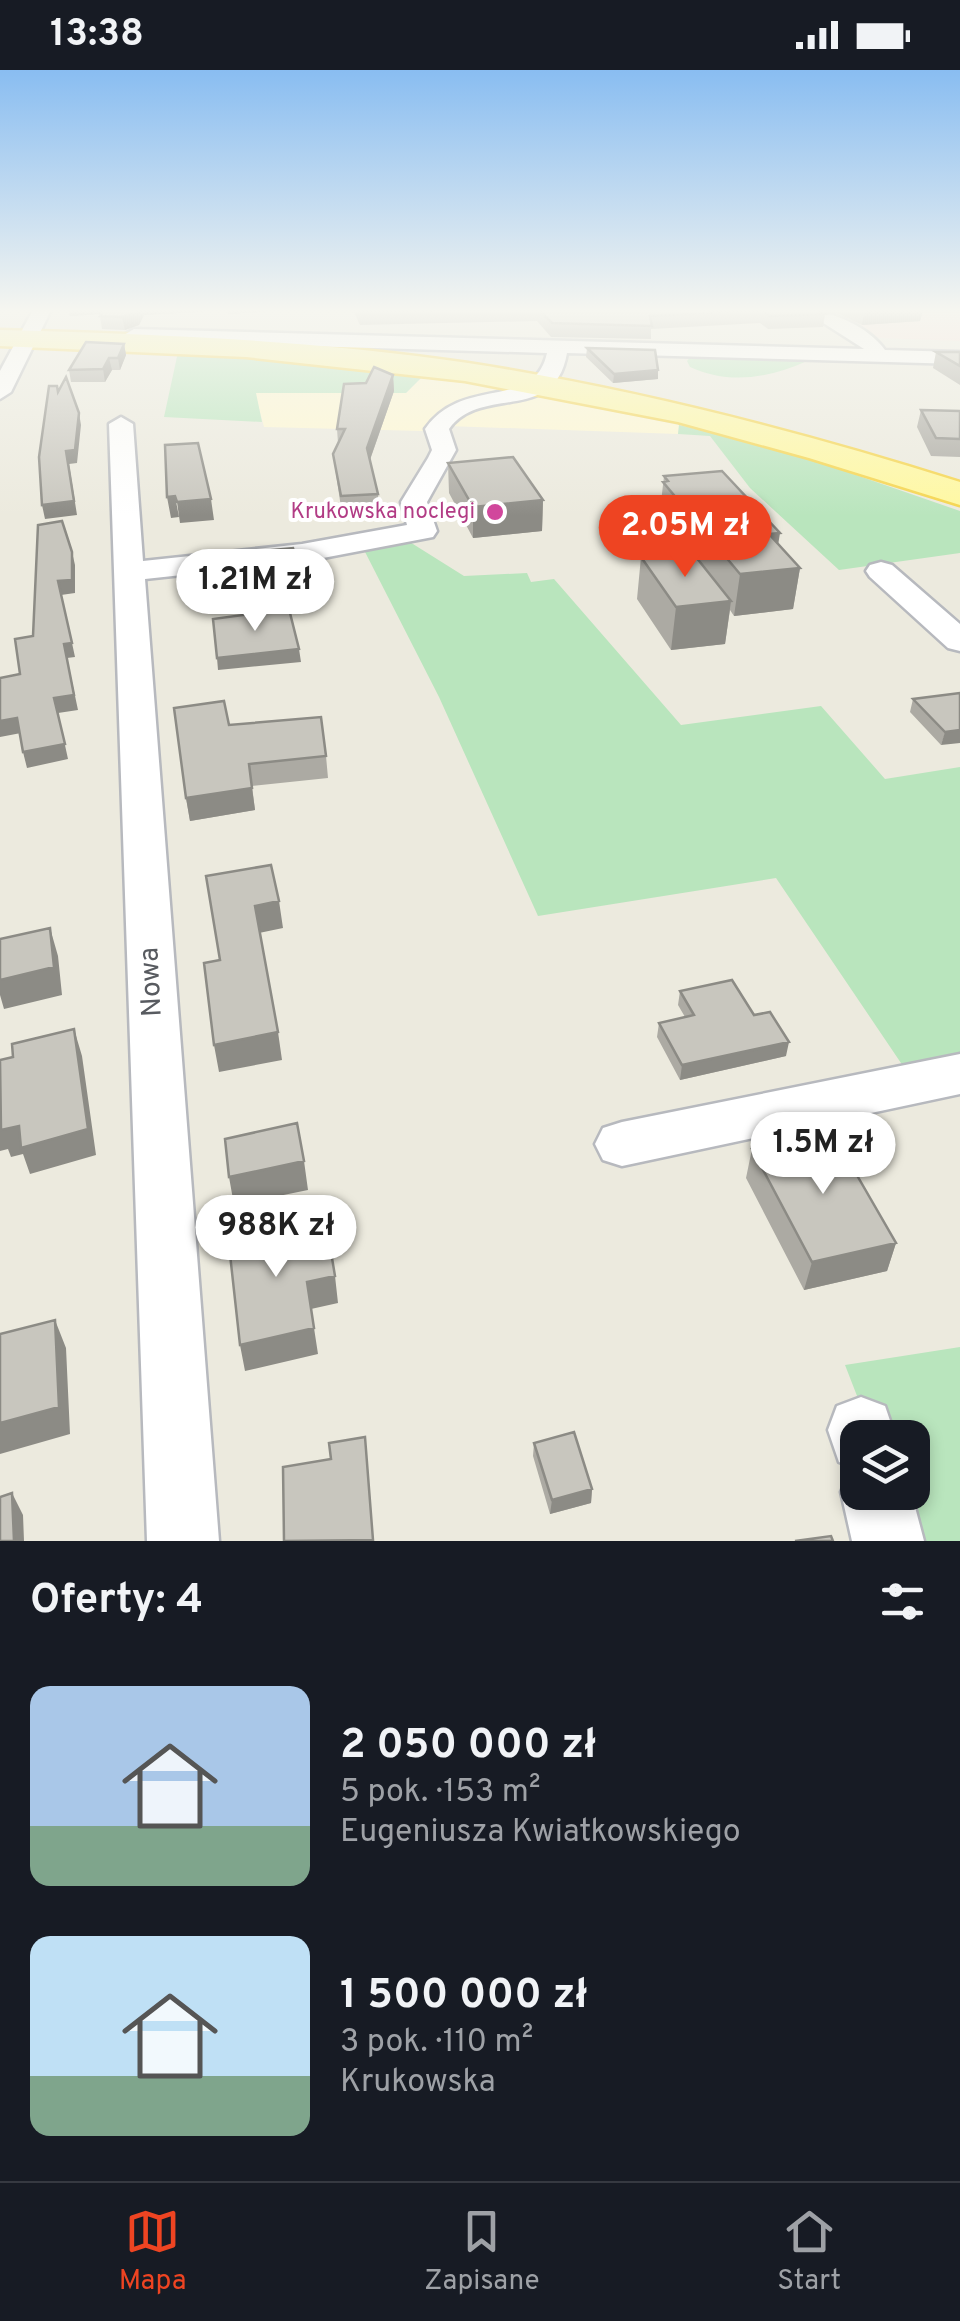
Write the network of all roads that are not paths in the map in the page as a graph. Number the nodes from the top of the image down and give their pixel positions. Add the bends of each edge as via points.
1 (499, 379) edge
2 (546, 379) edge
3 (540, 384) junction
4 (121, 424) dead end
5 (960, 494) edge
6 (881, 571) dead end
7 (129, 572) junction
8 (960, 642) edge
9 (960, 1074) edge
10 (622, 1144) dead end
11 (881, 1510) edge
12 (183, 1541) edge
13 (888, 1541) edge

1 - 3 main road
2 - 3 street
3 - 5 main road via 734,426
3 - 7 street via 471,400 441,421 442,458 414,502 424,531
4 - 7 street, Nowa
6 - 8 street
7 - 12 street, Nowa
9 - 10 street
11 - 13 street

